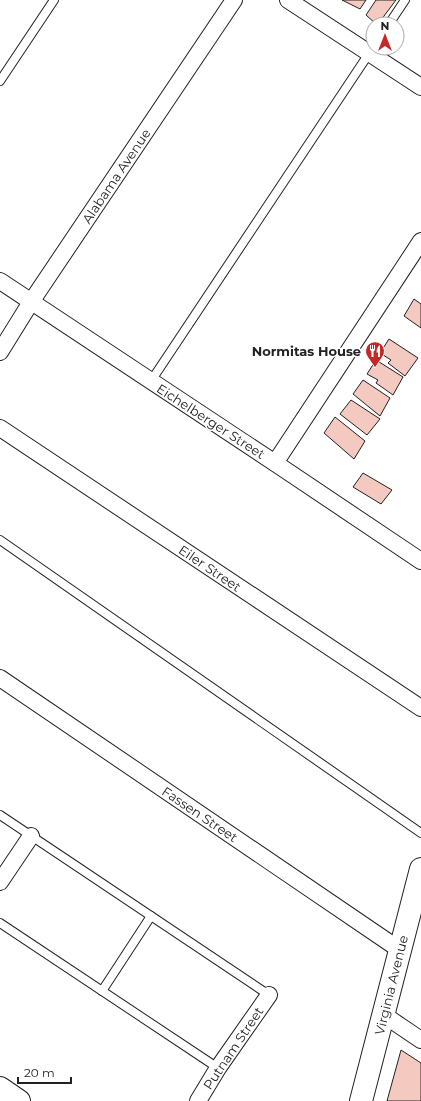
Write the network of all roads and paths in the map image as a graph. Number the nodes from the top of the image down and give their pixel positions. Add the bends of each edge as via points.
1 (54, 0) edge
2 (234, 0) edge
3 (288, 0) edge
4 (405, 0) edge
5 (394, 16) edge
6 (365, 47) edge
7 (368, 56) edge
8 (378, 56) edge
9 (0, 81) edge
10 (421, 87) edge
11 (421, 241) edge
12 (0, 281) edge
13 (31, 302) junction
14 (0, 352) edge
15 (151, 381) junction
16 (0, 428) edge
17 (275, 463) junction
18 (0, 540) edge
19 (421, 561) edge
20 (0, 678) edge
21 (421, 708) edge
22 (0, 815) edge
23 (421, 833) edge
24 (31, 836) junction
25 (421, 869) edge
26 (0, 882) edge
27 (151, 916) junction
28 (0, 922) edge
29 (400, 950) junction
30 (102, 991) junction
31 (269, 994) joint
32 (384, 1015) junction
33 (421, 1040) edge
34 (218, 1068) junction
35 (0, 1088) edge
36 (19, 1101) edge
37 (198, 1101) edge
38 (361, 1101) edge

1 - 9 lane
2 - 13 street, Alabama Avenue
3 - 6 street
4 - 5 lane
7 - 15 lane
8 - 10 street
11 - 17 street
12 - 13 street, Eichelberger Street
13 - 14 street, Alabama Avenue
13 - 15 street, Eichelberger Street
15 - 17 street, Eichelberger Street
16 - 21 street, Eiler Street
17 - 19 street, Eichelberger Street
18 - 23 lane
20 - 29 street, Fassen Street
22 - 24 lane
24 - 26 street
24 - 27 lane
25 - 29 street, Virginia Avenue
27 - 30 lane
27 - 31 lane
28 - 30 lane
29 - 32 street, Virginia Avenue
30 - 34 lane
31 - 34 street, Putnam Street
32 - 33 street
32 - 38 street, Virginia Avenue
34 - 37 street, Putnam Street
35 - 36 street

